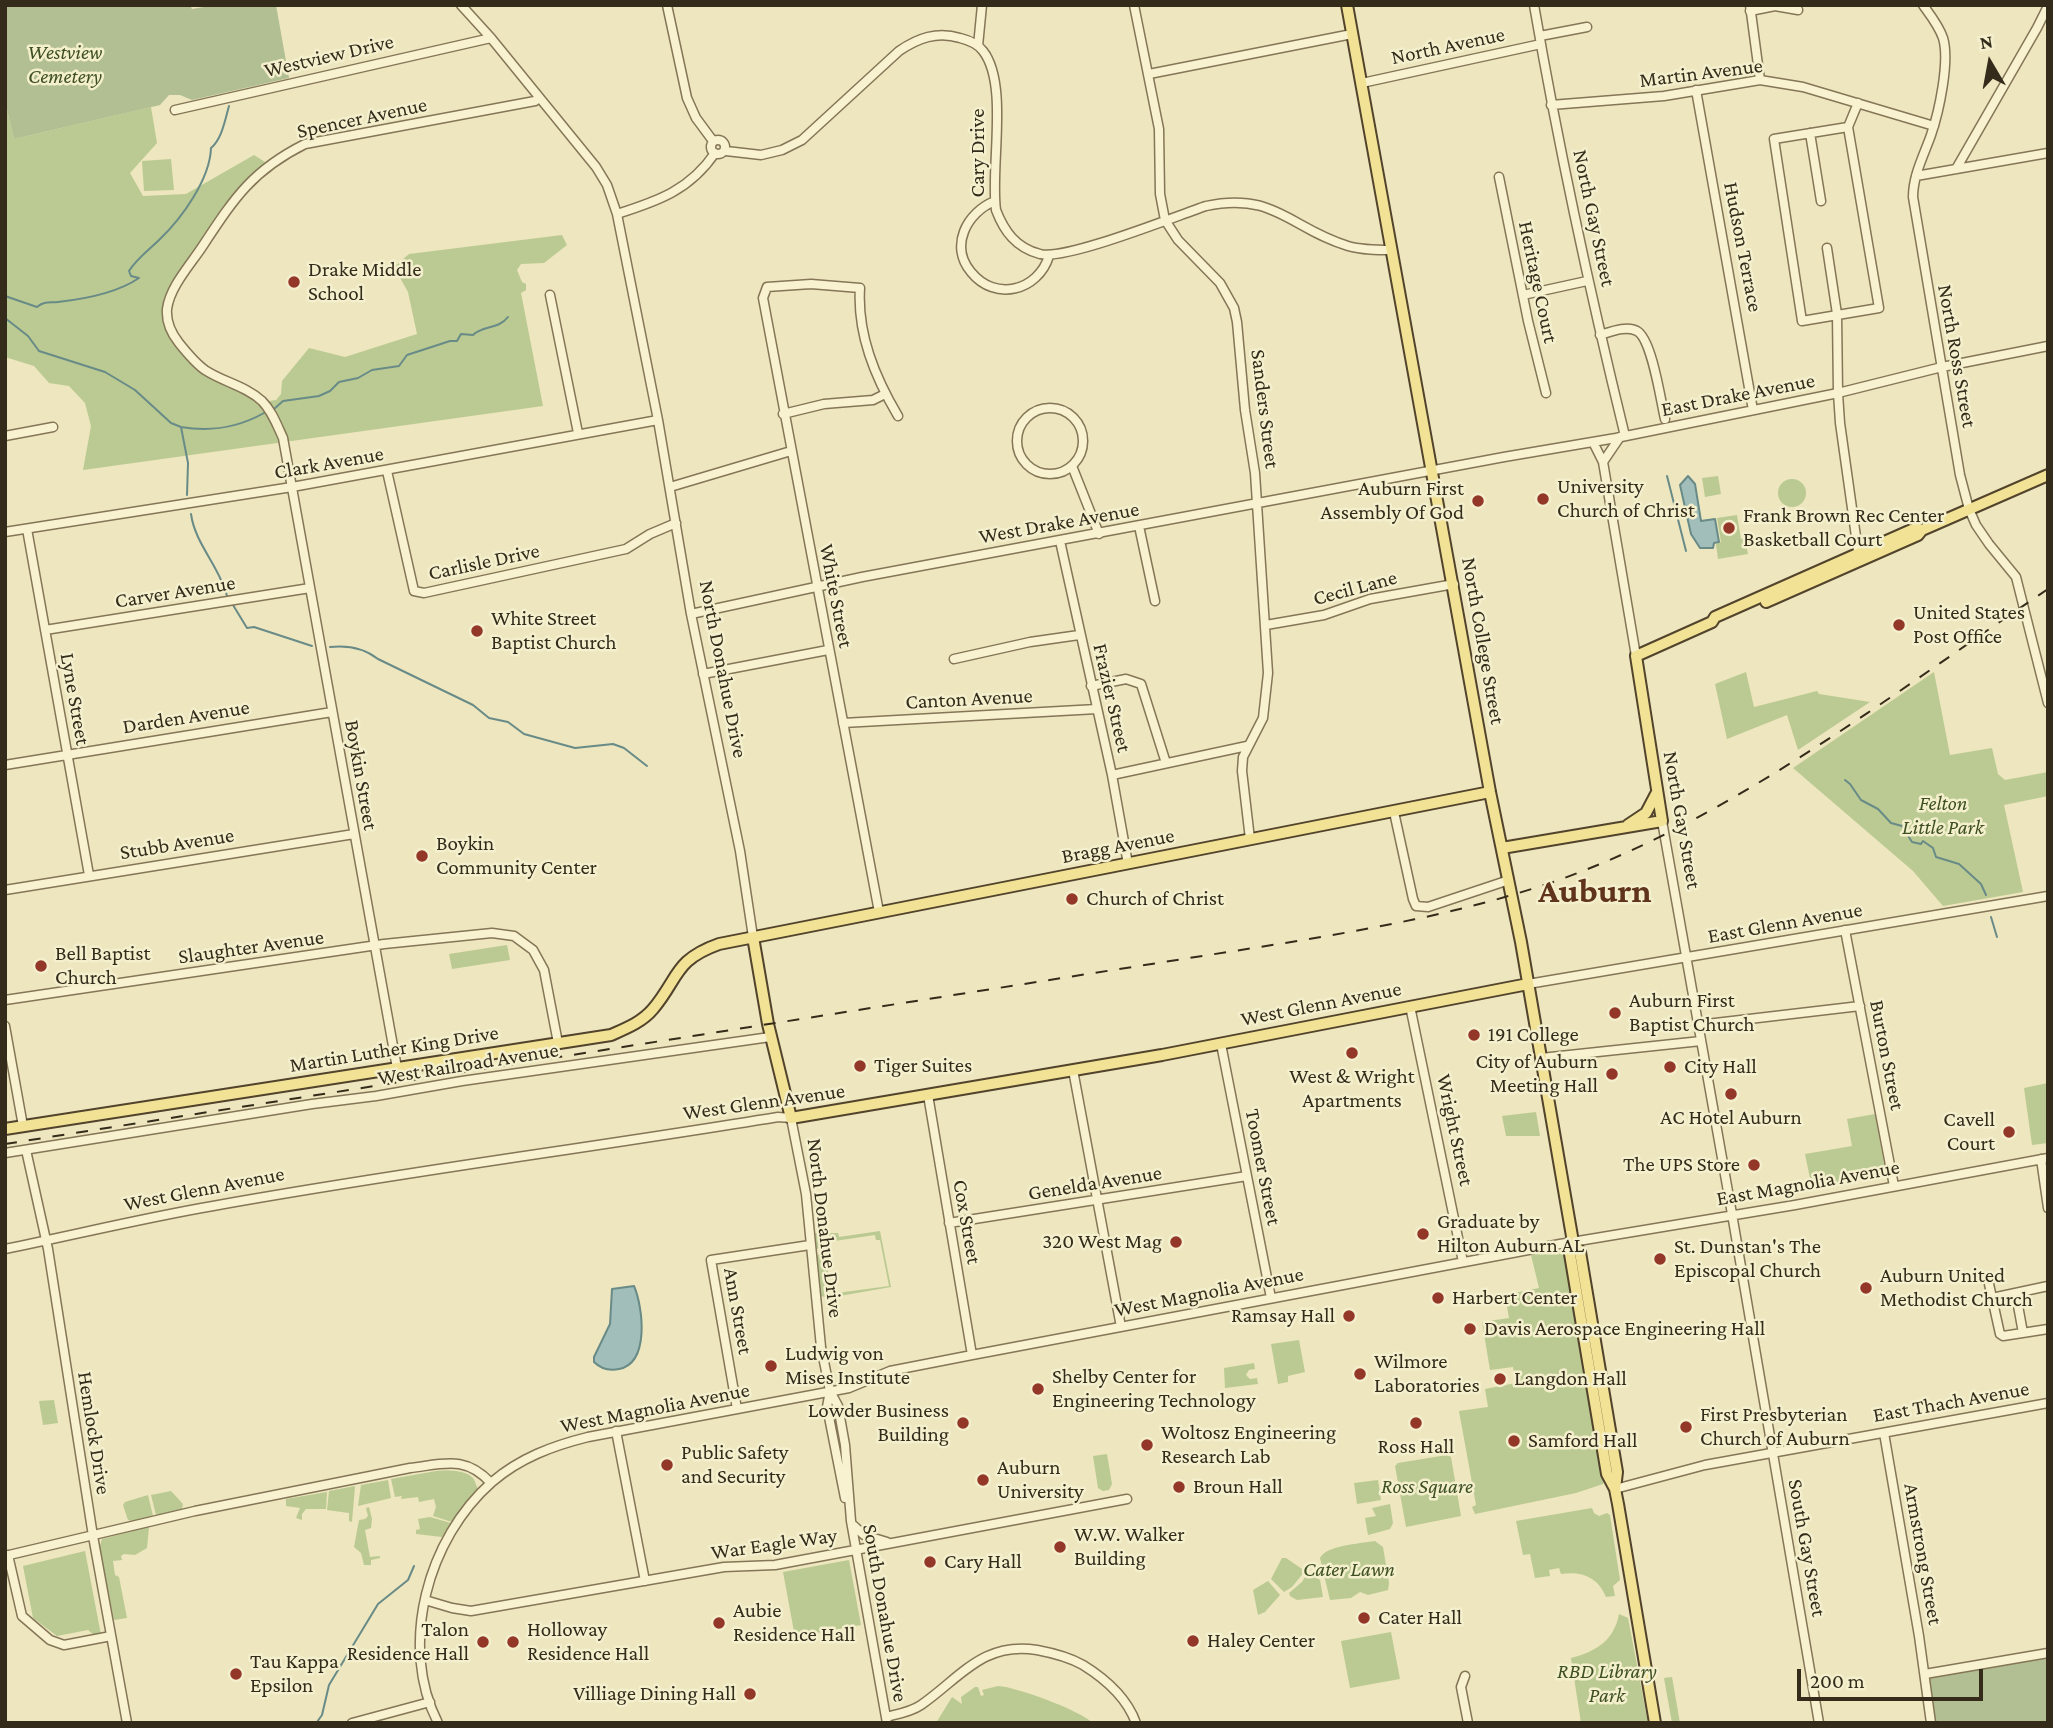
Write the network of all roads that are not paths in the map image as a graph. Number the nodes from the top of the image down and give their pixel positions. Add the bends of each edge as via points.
1 (461, 5) edge
2 (667, 5) edge
3 (982, 5) edge
4 (1134, 5) edge
5 (1347, 5) edge
6 (1534, 5) edge
7 (1923, 5) edge
8 (2048, 6) edge
9 (1750, 8) edge
10 (1798, 10) dead end
11 (1587, 27) dead end
12 (1352, 34) junction
13 (491, 38) junction
14 (1540, 40) junction
15 (978, 46) junction
16 (1149, 74) junction
17 (1760, 80) junction
18 (1362, 83) junction
19 (1696, 90) junction
20 (539, 98) junction
21 (1858, 103) junction
22 (1551, 105) junction
23 (175, 110) dead end
24 (1934, 126) junction
25 (1848, 127) junction
26 (1810, 134) junction
27 (713, 141) junction
28 (726, 151) junction
29 (715, 153) junction
30 (2048, 153) edge
31 (1956, 169) junction
32 (1916, 176) junction
33 (1499, 177) dead end
34 (995, 201) junction
35 (1821, 201) dead end
36 (617, 214) junction
37 (1165, 220) junction
38 (1827, 248) dead end
39 (1392, 250) junction
40 (1049, 256) junction
41 (1587, 281) junction
42 (550, 295) dead end
43 (1523, 295) junction
44 (1837, 314) junction
45 (1600, 335) junction
46 (2048, 346) edge
47 (1942, 367) junction
48 (1546, 393) dead end
49 (1838, 393) junction
50 (885, 394) junction
51 (1753, 410) junction
52 (783, 414) junction
53 (898, 416) dead end
54 (1665, 419) dead end
55 (658, 420) junction
56 (53, 427) dead end
57 (578, 433) junction
58 (5, 436) edge
59 (1622, 437) junction
60 (1593, 442) junction
61 (791, 451) junction
62 (1603, 462) junction
63 (1072, 466) junction
64 (387, 471) junction
65 (1433, 471) junction
66 (2048, 475) edge
67 (670, 487) junction
68 (292, 488) junction
69 (1258, 504) junction
70 (1969, 509) junction
71 (676, 523) junction
72 (1139, 526) junction
73 (27, 529) junction
74 (5, 532) edge
75 (1099, 534) junction
76 (1060, 541) junction
77 (1859, 557) junction
78 (1454, 584) junction
79 (817, 587) junction
80 (310, 588) junction
81 (1155, 601) dead end
82 (691, 614) junction
83 (1266, 625) junction
84 (45, 630) junction
85 (1079, 635) junction
86 (828, 650) junction
87 (1636, 656) junction
88 (954, 659) dead end
89 (704, 674) junction
90 (1091, 686) junction
91 (2048, 703) edge
92 (1097, 709) junction
93 (332, 712) junction
94 (843, 723) junction
95 (1247, 746) junction
96 (67, 754) junction
97 (1166, 763) junction
98 (5, 765) edge
99 (1112, 775) junction
100 (1657, 792) junction
101 (1490, 793) junction
102 (1394, 811) junction
103 (1662, 821) junction
104 (1622, 829) junction
105 (354, 834) junction
106 (1250, 839) junction
107 (1502, 848) junction
108 (1128, 864) junction
109 (89, 875) junction
110 (1509, 880) junction
111 (5, 890) edge
112 (2048, 896) edge
113 (879, 912) junction
114 (1845, 930) junction
115 (753, 937) junction
116 (376, 946) junction
117 (1686, 957) junction
118 (1528, 984) junction
119 (5, 1000) edge
120 (1410, 1006) junction
121 (1860, 1006) junction
122 (1698, 1025) junction
123 (5, 1026) edge
124 (771, 1037) junction
125 (1701, 1041) junction
126 (558, 1043) junction
127 (1221, 1044) junction
128 (1541, 1058) junction
129 (397, 1068) junction
130 (1073, 1070) junction
131 (928, 1095) junction
132 (790, 1118) junction
133 (23, 1126) junction
134 (5, 1129) edge
135 (26, 1150) junction
136 (5, 1153) edge
137 (2044, 1158) edge
138 (1247, 1176) junction
139 (1894, 1186) junction
140 (1096, 1200) junction
141 (2048, 1208) edge
142 (1732, 1214) junction
143 (949, 1223) junction
144 (47, 1241) junction
145 (1573, 1242) junction
146 (810, 1245) junction
147 (5, 1250) edge
148 (1463, 1262) junction
149 (1989, 1283) dead end
150 (2048, 1289) edge
151 (1271, 1298) junction
152 (1992, 1298) junction
153 (2017, 1300) dead end
154 (1121, 1326) junction
155 (2048, 1329) edge
156 (2023, 1333) junction
157 (972, 1354) junction
158 (830, 1391) junction
159 (2048, 1403) edge
160 (737, 1409) junction
161 (616, 1432) junction
162 (1884, 1433) junction
163 (1773, 1453) junction
164 (491, 1483) junction
165 (1615, 1489) junction
166 (1127, 1499) dead end
167 (850, 1521) junction
168 (93, 1536) junction
169 (890, 1543) junction
170 (856, 1550) junction
171 (7, 1555) edge
172 (645, 1581) junction
173 (425, 1600) junction
174 (111, 1636) junction
175 (2048, 1653) edge
176 (1925, 1674) junction
177 (1465, 1676) dead end
178 (430, 1702) junction
179 (887, 1720) edge
180 (127, 1723) edge
181 (352, 1723) edge
182 (438, 1723) edge
183 (1136, 1723) edge
184 (1468, 1723) edge
185 (1655, 1723) edge
186 (1819, 1723) edge
187 (1931, 1723) edge

1 - 13 street, North Donahue Drive
2 - 27 street via 687,98
3 - 15 street
4 - 16 street, Sanders Street
5 - 12 main road, North College Street
6 - 14 street, North Gay Street
7 - 24 street, North Ross Street via 1944,40 1943,79
8 - 31 street
9 - 10 street
9 - 17 street
11 - 14 street, North Avenue
12 - 16 street
12 - 18 main road, North College Street
13 - 20 street, North Donahue Drive
13 - 23 street, Westview Drive
14 - 18 street, North Avenue
14 - 22 street, North Gay Street
15 - 28 street via 956,37 919,39 899,51 802,140 761,155
15 - 34 street, Cary Drive via 991,65 995,86
16 - 37 street, Sanders Street via 1159,129
17 - 19 street, Martin Avenue
17 - 21 street, Martin Avenue
18 - 39 main road, North College Street
19 - 22 street, Martin Avenue
19 - 51 street, Hudson Terrace
20 - 36 street, North Donahue Drive via 597,167
20 - 68 street, Spencer Avenue via 305,144 285,154 235,197 176,288 167,308 174,336 204,369 262,402 283,438
21 - 24 street, Martin Avenue
21 - 25 street
22 - 41 street, North Gay Street
24 - 32 street, North Ross Street
25 - 26 street
25 - 44 street via 1879,308
26 - 35 street
26 - 44 street via 1774,139 1802,321
27 - 28 street via 725,144
27 - 29 street via 710,147
28 - 29 street
29 - 36 street via 682,188
30 - 31 street
31 - 32 street
32 - 47 street, North Ross Street via 1914,212
33 - 43 street, Heritage Court
34 - 40 street, Cary Drive via 1004,229 1018,244
34 - 40 street via 977,210 963,229 961,252 970,272 988,285 1009,290 1031,283
36 - 55 street, North Donahue Drive
37 - 39 street via 1228,201 1251,202 1272,208 1329,239
37 - 40 street
37 - 69 street, Sanders Street via 1178,240 1220,282 1234,308
38 - 44 street
39 - 65 main road, North College Street
41 - 43 street
41 - 45 street, North Gay Street
42 - 57 street
43 - 48 street, Heritage Court
44 - 49 street
45 - 54 street via 1629,329 1643,336
45 - 59 street, North Gay Street
46 - 47 street, East Drake Avenue
47 - 49 street, East Drake Avenue
47 - 70 street, North Ross Street
49 - 51 street, East Drake Avenue
49 - 77 street
50 - 52 street via 873,400 824,404
50 - 52 street, White Street via 866,346 860,288 767,287 763,298
50 - 53 street
51 - 59 street, East Drake Avenue
52 - 61 street, White Street
55 - 57 street, Clark Avenue
55 - 67 street, North Donahue Drive
56 - 58 street
57 - 64 street, Clark Avenue
59 - 60 street, East Drake Avenue
59 - 62 street
60 - 62 street, North Gay Street
60 - 65 street, East Drake Avenue
61 - 67 street
61 - 79 street, White Street
62 - 87 street, North Gay Street
63 - 63 street via 1083,448 1074,419 1056,409 1026,418 1017,438 1022,460 1040,473 1062,472
63 - 75 street
64 - 68 street, Clark Avenue
64 - 71 street, Carlisle Drive via 414,591 424,593 616,552
65 - 69 street, West Drake Avenue
65 - 78 main road, North College Street
66 - 70 main road
67 - 71 street, North Donahue Drive
68 - 73 street, Clark Avenue
68 - 80 street, Boykin Street
69 - 72 street, West Drake Avenue
69 - 83 street, Sanders Street
70 - 77 main road via 1922,530 1916,528
70 - 91 street, North Ross Street via 1982,534 2016,577
71 - 82 street, North Donahue Drive
72 - 75 street, West Drake Avenue
72 - 81 street
73 - 74 street, Clark Avenue
73 - 84 street, Lyne Street
75 - 76 street, West Drake Avenue
76 - 79 street, West Drake Avenue
76 - 85 street, Frazier Street
77 - 87 main road via 1730,609 1712,622
78 - 83 street, Cecil Lane via 1370,598 1324,615
78 - 101 main road, North College Street
79 - 82 street, West Drake Avenue
79 - 86 street, White Street
80 - 84 street, Carver Avenue
80 - 93 street, Boykin Street
82 - 89 street, North Donahue Drive
83 - 95 street, Sanders Street via 1269,686 1263,718
84 - 96 street, Lyne Street
85 - 88 street
85 - 90 street, Frazier Street
86 - 89 street
86 - 94 street, White Street
87 - 100 main road, North Gay Street
89 - 115 street, North Donahue Drive
90 - 92 street, Frazier Street
90 - 97 street via 1126,679 1141,684
92 - 94 street, Canton Avenue
92 - 99 street, Frazier Street
93 - 96 street, Darden Avenue
93 - 105 street, Boykin Street
94 - 113 street, White Street
95 - 97 street
95 - 106 street, Sanders Street via 1242,771
96 - 98 street, Darden Avenue
96 - 109 street, Lyne Street
97 - 99 street
99 - 108 street, Frazier Street
100 - 103 main road, North Gay Street
100 - 104 main road via 1646,813
101 - 102 main road, Bragg Avenue
101 - 107 main road, North College Street
102 - 106 main road, Bragg Avenue
102 - 110 street via 1416,906
103 - 104 main road
103 - 117 street, North Gay Street
104 - 107 main road
105 - 109 street, Stubb Avenue
105 - 116 street, Boykin Street
106 - 108 main road, Bragg Avenue
107 - 110 main road, North College Street
108 - 113 main road, Bragg Avenue
109 - 111 street, Stubb Avenue
110 - 118 main road, North College Street
112 - 114 street, East Glenn Avenue
113 - 115 main road, Bragg Avenue
114 - 117 street, East Glenn Avenue
114 - 121 street, Burton Street
115 - 124 main road, North Donahue Drive
115 - 126 main road, Martin Luther King Drive via 697,954 678,970 653,1008 628,1028
116 - 119 street, Slaughter Avenue
116 - 126 street, Slaughter Avenue via 482,933 514,936 533,950 544,970
116 - 129 street, Boykin Street
117 - 118 street, East Glenn Avenue
117 - 122 street, North Gay Street
118 - 120 main road, West Glenn Avenue
118 - 128 main road, North College Street
120 - 127 main road, West Glenn Avenue
120 - 148 street, Wright Street
121 - 122 street
121 - 139 street, Burton Street
122 - 125 street, North Gay Street
123 - 133 street
124 - 132 main road, North Donahue Drive
124 - 135 street, West Railroad Avenue
125 - 128 street
125 - 142 street, North Gay Street
126 - 129 main road, Martin Luther King Drive
127 - 130 main road, West Glenn Avenue
127 - 138 street, Toomer Street
128 - 145 main road, North College Street
129 - 133 main road, Martin Luther King Drive
130 - 131 main road, West Glenn Avenue
130 - 140 street
131 - 132 main road, West Glenn Avenue
131 - 143 street, Cox Street
132 - 144 street, West Glenn Avenue via 323,1187
132 - 146 street, North Donahue Drive
133 - 134 main road, Martin Luther King Drive
135 - 136 street, West Railroad Avenue
135 - 144 street, Hemlock Drive
137 - 139 street, East Magnolia Avenue
137 - 141 street
138 - 140 street, Genelda Avenue
138 - 151 street, Toomer Street
139 - 142 street, East Magnolia Avenue
140 - 143 street, Genelda Avenue
140 - 154 street
142 - 145 street, East Magnolia Avenue
142 - 163 street, South Gay Street
143 - 157 street, Cox Street
144 - 147 street, West Glenn Avenue
144 - 168 street, Hemlock Drive
145 - 148 street, West Magnolia Avenue
145 - 165 main road, North College Street via 1570,1254 1588,1363 1607,1474
146 - 158 street, North Donahue Drive
146 - 160 street, Ann Street via 711,1260
148 - 151 street, West Magnolia Avenue
149 - 152 street
150 - 152 street
151 - 154 street, West Magnolia Avenue
152 - 156 street via 2000,1334
153 - 156 street
154 - 157 street, West Magnolia Avenue
155 - 156 street
157 - 158 street, West Magnolia Avenue via 890,1371
158 - 160 street, West Magnolia Avenue
158 - 167 street, South Donahue Drive via 827,1408
159 - 162 street, East Thach Avenue
160 - 161 street, West Magnolia Avenue
161 - 164 street, West Magnolia Avenue via 548,1448
161 - 172 street
162 - 163 street, East Thach Avenue
162 - 176 street, Armstrong Street
163 - 165 street, East Thach Avenue
163 - 186 street, South Gay Street
164 - 168 street via 469,1465 445,1463 195,1511
164 - 173 street, West Magnolia Avenue via 452,1529
165 - 185 main road, North College Street
166 - 169 street, War Eagle Way
167 - 169 street via 864,1535
167 - 170 street, South Donahue Drive
168 - 171 street
168 - 174 street, Hemlock Drive
169 - 170 street, War Eagle Way
170 - 172 street, War Eagle Way
170 - 179 street, South Donahue Drive
171 - 174 street via 22,1616 50,1640 65,1645
172 - 173 street, War Eagle Way via 471,1611
173 - 178 street, West Magnolia Avenue via 420,1655
174 - 180 street, Hemlock Drive
175 - 176 street
176 - 187 street, Armstrong Street
177 - 184 street via 1461,1687
178 - 181 street
178 - 182 street, West Magnolia Avenue
179 - 183 street via 920,1707 981,1658 1027,1648 1065,1657 1098,1675 1127,1705

